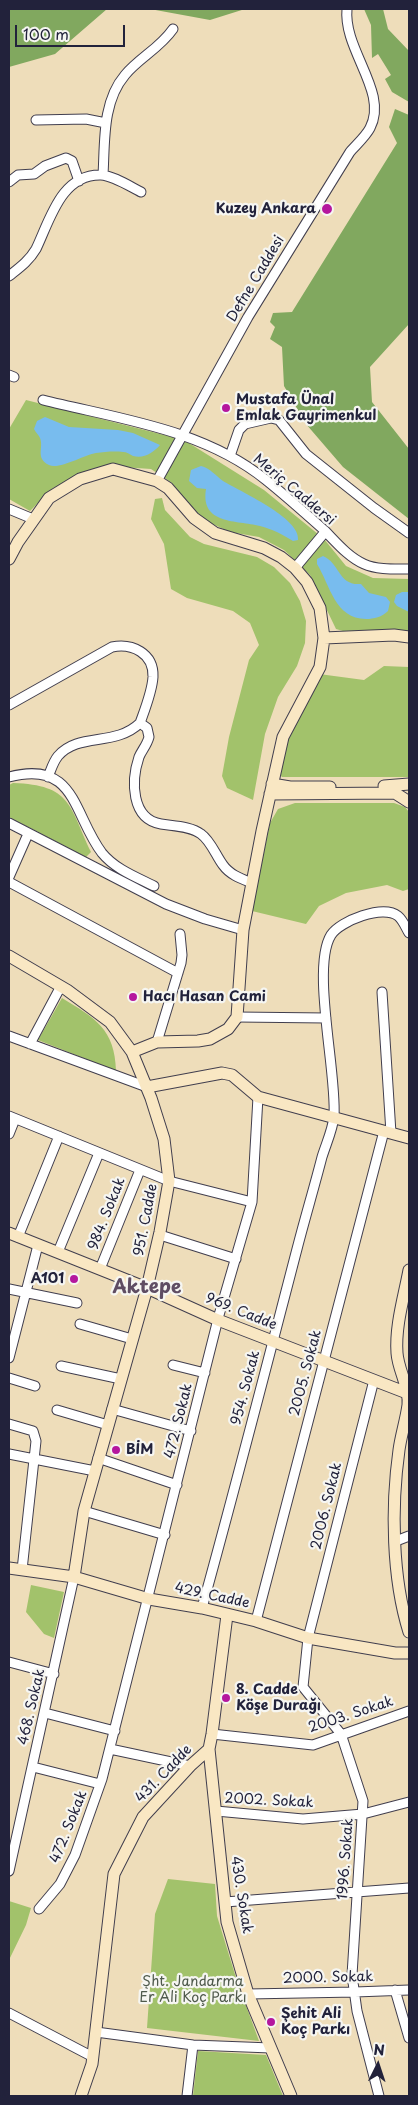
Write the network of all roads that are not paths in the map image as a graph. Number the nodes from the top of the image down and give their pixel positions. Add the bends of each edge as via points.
1 (348, 9) edge
2 (173, 29) dead end
3 (36, 120) dead end
4 (106, 123) junction
5 (103, 175) junction
6 (79, 181) junction
7 (9, 182) edge
8 (141, 192) dead end
9 (9, 276) edge
10 (43, 400) dead end
11 (183, 435) junction
12 (230, 456) junction
13 (157, 481) junction
14 (9, 509) edge
15 (33, 519) junction
16 (325, 532) junction
17 (409, 533) edge
18 (9, 559) edge
19 (295, 568) junction
20 (409, 569) edge
21 (409, 637) edge
22 (324, 638) junction
23 (9, 705) edge
24 (140, 723) junction
25 (9, 777) edge
26 (48, 777) junction
27 (409, 784) edge
28 (271, 789) junction
29 (409, 802) edge
30 (9, 823) edge
31 (28, 834) junction
32 (9, 877) edge
33 (9, 882) edge
34 (252, 883) junction
35 (154, 886) dead end
36 (243, 930) junction
37 (409, 933) edge
38 (180, 934) dead end
39 (9, 956) edge
40 (178, 973) junction
41 (61, 986) junction
42 (382, 992) dead end
43 (237, 1017) junction
44 (326, 1018) junction
45 (9, 1036) edge
46 (157, 1042) junction
47 (30, 1044) junction
48 (132, 1052) junction
49 (146, 1088) junction
50 (258, 1097) junction
51 (12, 1117) edge
52 (334, 1117) junction
53 (388, 1132) junction
54 (9, 1134) edge
55 (58, 1136) junction
56 (409, 1138) edge
57 (99, 1153) junction
58 (140, 1170) junction
59 (169, 1181) junction
60 (252, 1202) junction
61 (13, 1235) edge
62 (160, 1235) junction
63 (38, 1244) junction
64 (58, 1252) junction
65 (236, 1258) junction
66 (100, 1269) junction
67 (409, 1270) edge
68 (147, 1288) junction
69 (9, 1289) edge
70 (25, 1292) junction
71 (77, 1303) dead end
72 (218, 1320) junction
73 (80, 1324) dead end
74 (132, 1339) junction
75 (273, 1341) junction
76 (9, 1358) edge
77 (324, 1360) junction
78 (173, 1365) dead end
79 (61, 1366) dead end
80 (205, 1373) junction
81 (9, 1378) edge
82 (121, 1379) junction
83 (374, 1380) junction
84 (36, 1386) dead end
85 (408, 1393) edge
86 (112, 1409) junction
87 (56, 1410) dead end
88 (9, 1424) edge
89 (108, 1424) junction
90 (191, 1431) junction
91 (9, 1454) edge
92 (34, 1458) junction
93 (98, 1458) junction
94 (94, 1471) junction
95 (177, 1485) junction
96 (84, 1511) junction
97 (165, 1535) junction
98 (409, 1536) edge
99 (396, 1542) junction
100 (9, 1568) edge
101 (22, 1570) junction
102 (74, 1577) junction
103 (149, 1599) junction
104 (202, 1608) junction
105 (227, 1615) junction
106 (256, 1621) junction
107 (409, 1632) edge
108 (308, 1638) junction
109 (409, 1653) edge
110 (9, 1662) edge
111 (54, 1674) junction
112 (409, 1711) edge
113 (45, 1713) junction
114 (115, 1731) junction
115 (212, 1734) junction
116 (341, 1734) junction
117 (110, 1749) junction
118 (208, 1749) junction
119 (190, 1766) junction
120 (32, 1767) junction
121 (100, 1784) junction
122 (409, 1802) edge
123 (216, 1811) junction
124 (363, 1814) junction
125 (9, 1871) edge
126 (409, 1888) edge
127 (357, 1891) junction
128 (225, 1902) junction
129 (39, 1909) dead end
130 (396, 1990) junction
131 (409, 1990) edge
132 (355, 1992) junction
133 (248, 1994) junction
134 (9, 2013) edge
135 (96, 2032) junction
136 (409, 2038) edge
137 (193, 2045) junction
138 (271, 2048) junction
139 (93, 2057) junction
140 (81, 2096) edge
141 (187, 2096) edge
142 (291, 2096) edge
143 (379, 2096) edge

1 - 11 street, Defne Caddesi via 353,47 370,83 376,105 370,128 350,152 248,317
2 - 4 street via 165,40 125,74 111,101
3 - 4 street via 86,119
4 - 5 street
5 - 6 street
5 - 8 street
6 - 7 street via 71,160 66,158 34,174 18,175
6 - 9 street via 63,195 26,263
10 - 11 street, Meriç Caddersi
11 - 12 street, Meriç Caddersi
11 - 13 street, Defne Caddesi
12 - 16 street, Meriç Caddersi via 265,479
12 - 17 street via 244,424 271,418 279,420 306,454
13 - 15 street via 114,469 80,479 49,498
13 - 19 street via 168,488 194,518 215,533 264,548
14 - 15 street
15 - 18 street
16 - 19 street
16 - 20 street, Meriç Caddersi via 365,565
19 - 22 street via 317,601
21 - 22 street
22 - 28 street via 320,667 288,725
23 - 24 street via 105,649 125,645 141,650 152,672
24 - 26 street via 122,736 71,746 55,761
24 - 34 street via 147,728 149,737 138,762 135,797 139,809 155,823 200,833 224,867
25 - 26 street via 30,774
26 - 35 street via 72,795 96,844 108,859
27 - 28 street
28 - 29 street via 395,793
28 - 34 street
30 - 31 street
31 - 32 street
31 - 36 street via 166,904
33 - 40 street
34 - 36 street
36 - 43 street
37 - 44 street, 954. Sokak via 398,916 388,912 356,918 332,934 326,946
38 - 40 street via 182,955
39 - 41 street, 951. Cadde
40 - 46 street
41 - 47 street
41 - 48 street, 951. Cadde via 110,1022
42 - 53 street, 2005. Sokak
43 - 44 street
43 - 46 street via 228,1029 210,1039
44 - 52 street, 954. Sokak via 333,1068
45 - 47 street
46 - 48 street
47 - 49 street
48 - 49 street, 951. Cadde
49 - 50 street via 222,1073 232,1075
49 - 59 street, 951. Cadde via 164,1139
50 - 52 street
50 - 60 street, 472. Sokak
51 - 54 street
51 - 55 street
52 - 53 street
52 - 75 street, 954. Sokak
53 - 56 street
53 - 77 street, 2005. Sokak
55 - 57 street
55 - 61 street
57 - 58 street
57 - 64 street
58 - 59 street
58 - 66 street, 984. Sokak
59 - 60 street
59 - 62 street, 951. Cadde
60 - 65 street, 472. Sokak
61 - 63 street, 969. Cadde
62 - 65 street
62 - 68 street, 951. Cadde
63 - 64 street, 969. Cadde
63 - 70 street
64 - 66 street, 969. Cadde
65 - 72 street, 472. Sokak
66 - 68 street, 969. Cadde
67 - 85 street via 397,1350 398,1365
68 - 72 street, 969. Cadde
68 - 74 street, 951. Cadde
69 - 70 street
70 - 71 street
70 - 76 street
72 - 75 street, 969. Cadde
72 - 80 street, 472. Sokak
73 - 74 street
74 - 82 street, 951. Cadde
75 - 77 street, 969. Cadde
75 - 104 street, 954. Sokak
77 - 83 street, 969. Cadde
77 - 106 street, 2005. Sokak
78 - 80 street
79 - 82 street
80 - 90 street, 472. Sokak
81 - 84 street
82 - 86 street, 951. Cadde
83 - 85 street, 969. Cadde
83 - 108 street, 2006. Sokak
85 - 99 street via 397,1471
86 - 89 street, 951. Cadde
86 - 90 street
87 - 89 street
88 - 92 street via 32,1431 36,1441
89 - 93 street, 951. Cadde
90 - 95 street, 472. Sokak
91 - 92 street
92 - 94 street
92 - 101 street
93 - 94 street, 951. Cadde
93 - 95 street
94 - 96 street, 951. Cadde
95 - 97 street, 472. Sokak
96 - 97 street
96 - 102 street, 951. Cadde
97 - 103 street, 472. Sokak
98 - 99 street
99 - 107 street via 400,1593
100 - 101 street, 429. Cadde
101 - 102 street, 429. Cadde
102 - 103 street, 429. Cadde
102 - 111 street, 468. Sokak
103 - 104 street, 429. Cadde
103 - 114 street, 472. Sokak
104 - 105 street, 429. Cadde
105 - 106 street, 429. Cadde
105 - 115 street, 431. Cadde
106 - 108 street, 429. Cadde
108 - 109 street, 429. Cadde
108 - 116 street, 1996. Sokak via 303,1687
110 - 111 street
111 - 113 street, 468. Sokak
112 - 116 street, 2003. Sokak
113 - 114 street
113 - 120 street, 468. Sokak
114 - 117 street, 472. Sokak
115 - 116 street, 2003. Sokak via 313,1745
115 - 118 street, 431. Cadde
116 - 124 street, 1996. Sokak
117 - 119 street
117 - 121 street, 472. Sokak
118 - 119 street, 431. Cadde
118 - 123 street, 430. Sokak
119 - 135 street, 431. Cadde via 143,1817 114,1874
120 - 121 street
120 - 125 street, 468. Sokak
121 - 129 street, 472. Sokak via 75,1855 60,1884
122 - 124 street, 2002. Sokak
123 - 124 street, 2002. Sokak via 303,1818
123 - 128 street, 430. Sokak
124 - 127 street, 1996. Sokak
126 - 127 street
127 - 128 street
127 - 132 street, 1996. Sokak via 352,1975
128 - 133 street, 430. Sokak via 227,1922
130 - 131 street, 2000. Sokak
130 - 132 street, 2000. Sokak
130 - 136 street
132 - 133 street, 2000. Sokak
132 - 143 street, 1996. Sokak
133 - 138 street, 430. Sokak
134 - 139 street
135 - 137 street
135 - 139 street, 431. Cadde
137 - 138 street
137 - 141 street
138 - 142 street, 430. Sokak
139 - 140 street, 431. Cadde

